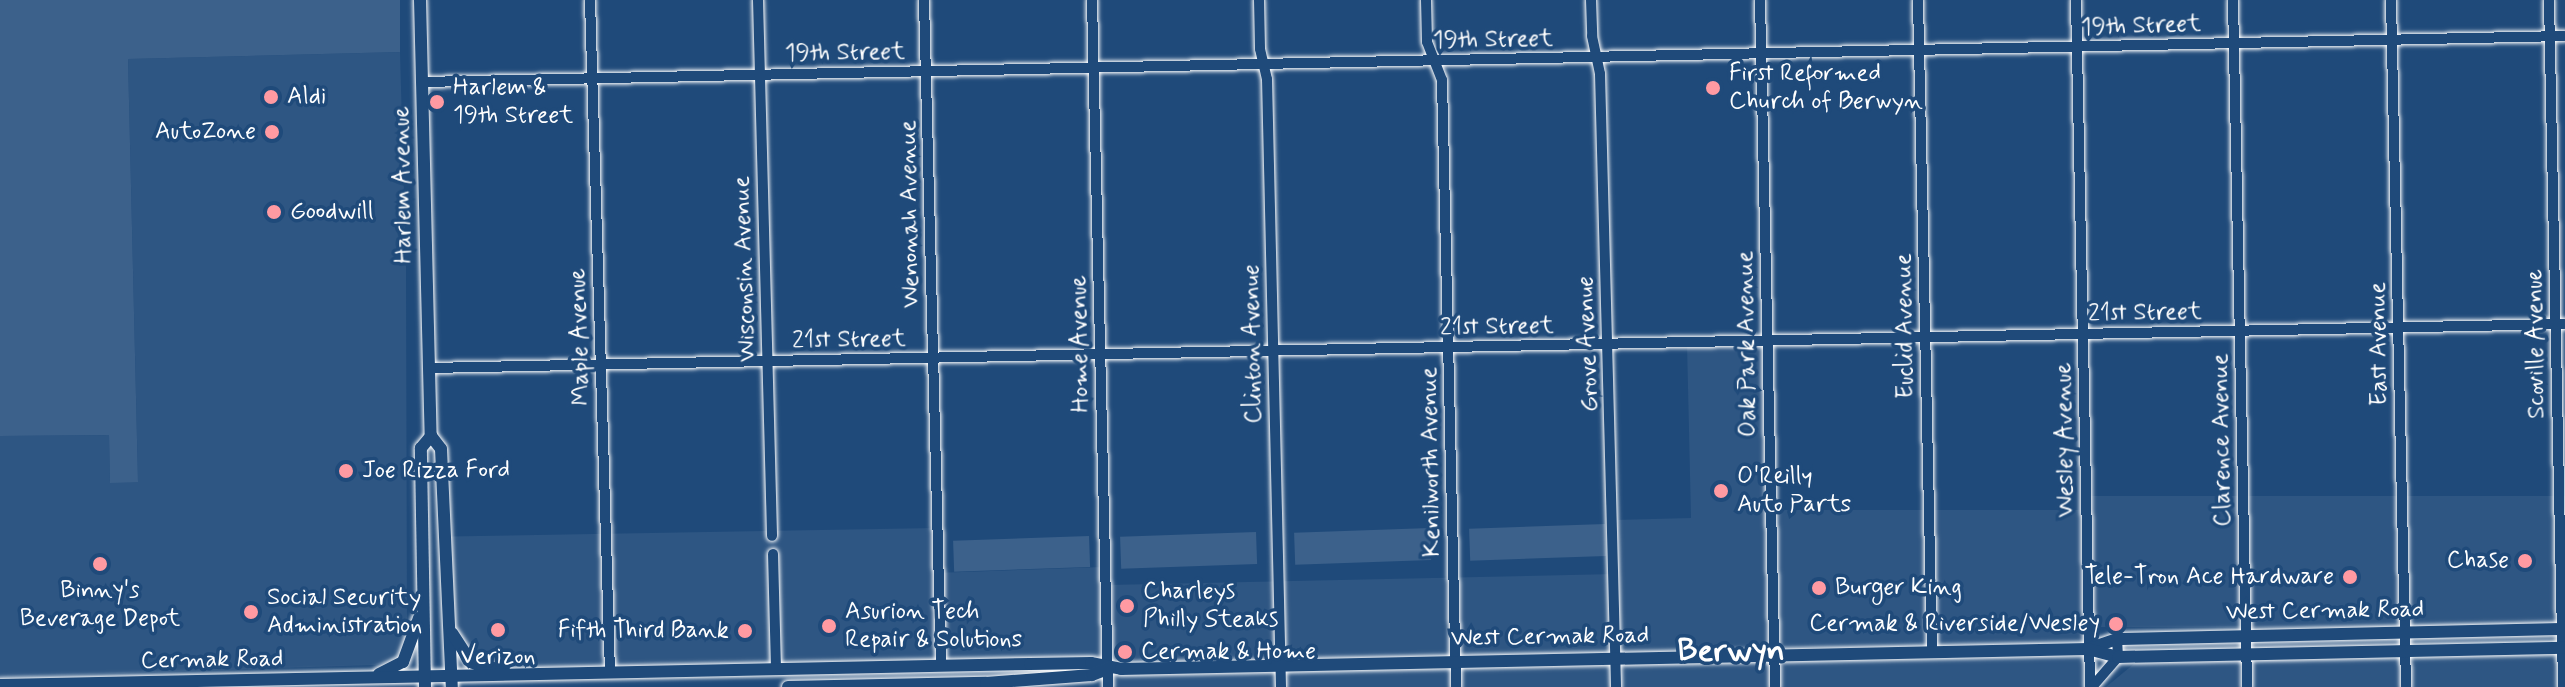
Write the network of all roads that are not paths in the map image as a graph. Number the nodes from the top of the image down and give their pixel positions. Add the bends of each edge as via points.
1 (420, 0) edge
2 (590, 0) edge
3 (758, 0) edge
4 (924, 0) edge
5 (1092, 0) edge
6 (1259, 0) edge
7 (1426, 0) edge
8 (1591, 0) edge
9 (1760, 0) edge
10 (1918, 0) edge
11 (2076, 0) edge
12 (2233, 0) edge
13 (2391, 0) edge
14 (2549, 0) edge
15 (2549, 36) junction
16 (2565, 36) edge
17 (2392, 40) junction
18 (2234, 43) junction
19 (2077, 48) junction
20 (1919, 51) junction
21 (1761, 55) junction
22 (1597, 58) junction
23 (1434, 61) junction
24 (1264, 65) junction
25 (1094, 68) junction
26 (926, 71) junction
27 (760, 75) junction
28 (593, 78) junction
29 (422, 82) junction
30 (2560, 324) edge
31 (2398, 326) junction
32 (2240, 331) junction
33 (2083, 335) junction
34 (1925, 338) junction
35 (1767, 341) junction
36 (1609, 344) junction
37 (1449, 347) junction
38 (1273, 351) junction
39 (1101, 355) junction
40 (933, 358) junction
41 (768, 361) junction
42 (601, 365) junction
43 (429, 368) junction
44 (431, 436) junction
45 (772, 536) dead end
46 (773, 554) dead end
47 (423, 600) junction
48 (2563, 629) edge
49 (451, 630) junction
50 (2405, 632) junction
51 (2246, 635) junction
52 (2117, 639) junction
53 (2564, 648) edge
54 (2088, 649) junction
55 (1932, 651) junction
56 (2406, 651) junction
57 (1774, 654) junction
58 (2247, 654) junction
59 (2118, 657) junction
60 (1615, 658) junction
61 (1456, 661) junction
62 (1281, 665) junction
63 (941, 666) junction
64 (776, 669) junction
65 (1108, 669) junction
66 (610, 673) junction
67 (530, 676) junction
68 (360, 678) junction
69 (425, 682) edge
70 (452, 682) edge
71 (0, 685) edge
72 (43, 686) edge
73 (788, 687) edge
74 (1108, 687) edge
75 (1281, 687) edge
76 (1456, 687) edge
77 (1616, 687) edge
78 (1775, 687) edge
79 (2091, 687) edge
80 (2247, 687) edge
81 (2406, 687) edge
82 (2563, 687) edge

1 - 29 main road, Harlem Avenue
2 - 28 street, Maple Avenue
3 - 27 street, Wisconsin Avenue
4 - 26 street, Wenonah Avenue
5 - 25 street, Home Avenue
6 - 24 street, Clinton Avenue
7 - 23 street, Kenilworth Avenue via 1427,42
8 - 22 street, Grove Avenue
9 - 21 street, Oak Park Avenue
10 - 20 street, Euclid Avenue
11 - 19 street, Wesley Avenue
12 - 18 street, Clarence Avenue
13 - 17 street, East Avenue
14 - 15 street, Scoville Avenue
15 - 16 street, 19th Street
15 - 17 street, 19th Street
15 - 30 street, Scoville Avenue
17 - 18 street, 19th Street
17 - 31 street, East Avenue
18 - 19 street, 19th Street
18 - 32 street, Clarence Avenue
19 - 20 street, 19th Street
19 - 33 street, Wesley Avenue
20 - 21 street, 19th Street
20 - 34 street, Euclid Avenue
21 - 22 street, 19th Street
21 - 35 street, Oak Park Avenue
22 - 23 street, 19th Street
22 - 36 street, Grove Avenue
23 - 24 street, 19th Street
23 - 37 street, Kenilworth Avenue via 1442,80
24 - 25 street, 19th Street
24 - 38 street, Clinton Avenue
25 - 26 street, 19th Street
25 - 39 street, Home Avenue
26 - 27 street, 19th Street
26 - 40 street, Wenonah Avenue
27 - 28 street, 19th Street
27 - 41 street, Wisconsin Avenue
28 - 29 street, 19th Street
28 - 42 street, Maple Avenue
29 - 43 main road, Harlem Avenue
30 - 31 street, 21st Street
30 - 48 street, Scoville Avenue
31 - 32 street, 21st Street
31 - 50 street, East Avenue
32 - 33 street, 21st Street
32 - 51 street, Clarence Avenue
33 - 34 street, 21st Street
33 - 54 street, Wesley Avenue
34 - 35 street, 21st Street
34 - 55 street, Euclid Avenue
35 - 36 street, 21st Street
35 - 57 street, Oak Park Avenue
36 - 37 street, 21st Street
36 - 60 street, Grove Avenue
37 - 38 street, 21st Street
37 - 61 street, Kenilworth Avenue
38 - 39 street, 21st Street
38 - 62 street, Clinton Avenue
39 - 40 street, 21st Street
39 - 65 street, Home Avenue
40 - 41 street, 21st Street
40 - 63 street, Wenonah Avenue
41 - 42 street, 21st Street
41 - 45 street, Wisconsin Avenue
42 - 43 street, 21st Street
42 - 66 street, Maple Avenue
43 - 44 main road, Harlem Avenue
44 - 47 main road via 421,448
44 - 49 main road via 441,449
46 - 64 street
47 - 68 main road via 403,662
47 - 69 main road
48 - 50 main road, West Cermak Road
48 - 53 street, Scoville Avenue
49 - 67 main road via 471,662
49 - 70 main road
50 - 51 main road, West Cermak Road
50 - 56 street, East Avenue
51 - 52 main road, West Cermak Road
51 - 58 street, Clarence Avenue
52 - 54 main road, West Cermak Road
52 - 59 street
53 - 56 main road, West Cermak Road
53 - 82 street, Scoville Avenue
54 - 55 main road, West Cermak Road
54 - 59 main road, West Cermak Road
54 - 79 street, Wesley Avenue
55 - 57 main road, West Cermak Road
56 - 58 main road, West Cermak Road
56 - 81 street, East Avenue
57 - 60 main road, West Cermak Road
57 - 78 street, Oak Park Avenue
58 - 59 main road, West Cermak Road
58 - 80 street, Clarence Avenue
59 - 79 street
60 - 61 main road, West Cermak Road
60 - 77 street, Grove Avenue
61 - 62 main road, West Cermak Road
61 - 76 street, Kenilworth Avenue
62 - 65 main road, West Cermak Road
62 - 75 street, Clinton Avenue
63 - 64 main road, West Cermak Road
63 - 65 main road, West Cermak Road via 1091,663
64 - 66 main road, West Cermak Road
65 - 73 main road, West Cermak Road via 1092,675 986,683
65 - 74 street, Home Avenue
66 - 67 main road, West Cermak Road
67 - 70 main road, West Cermak Road
68 - 69 main road, Cermak Road
68 - 72 main road, Cermak Road
69 - 70 main road, West Cermak Road
71 - 72 main road, Cermak Road

